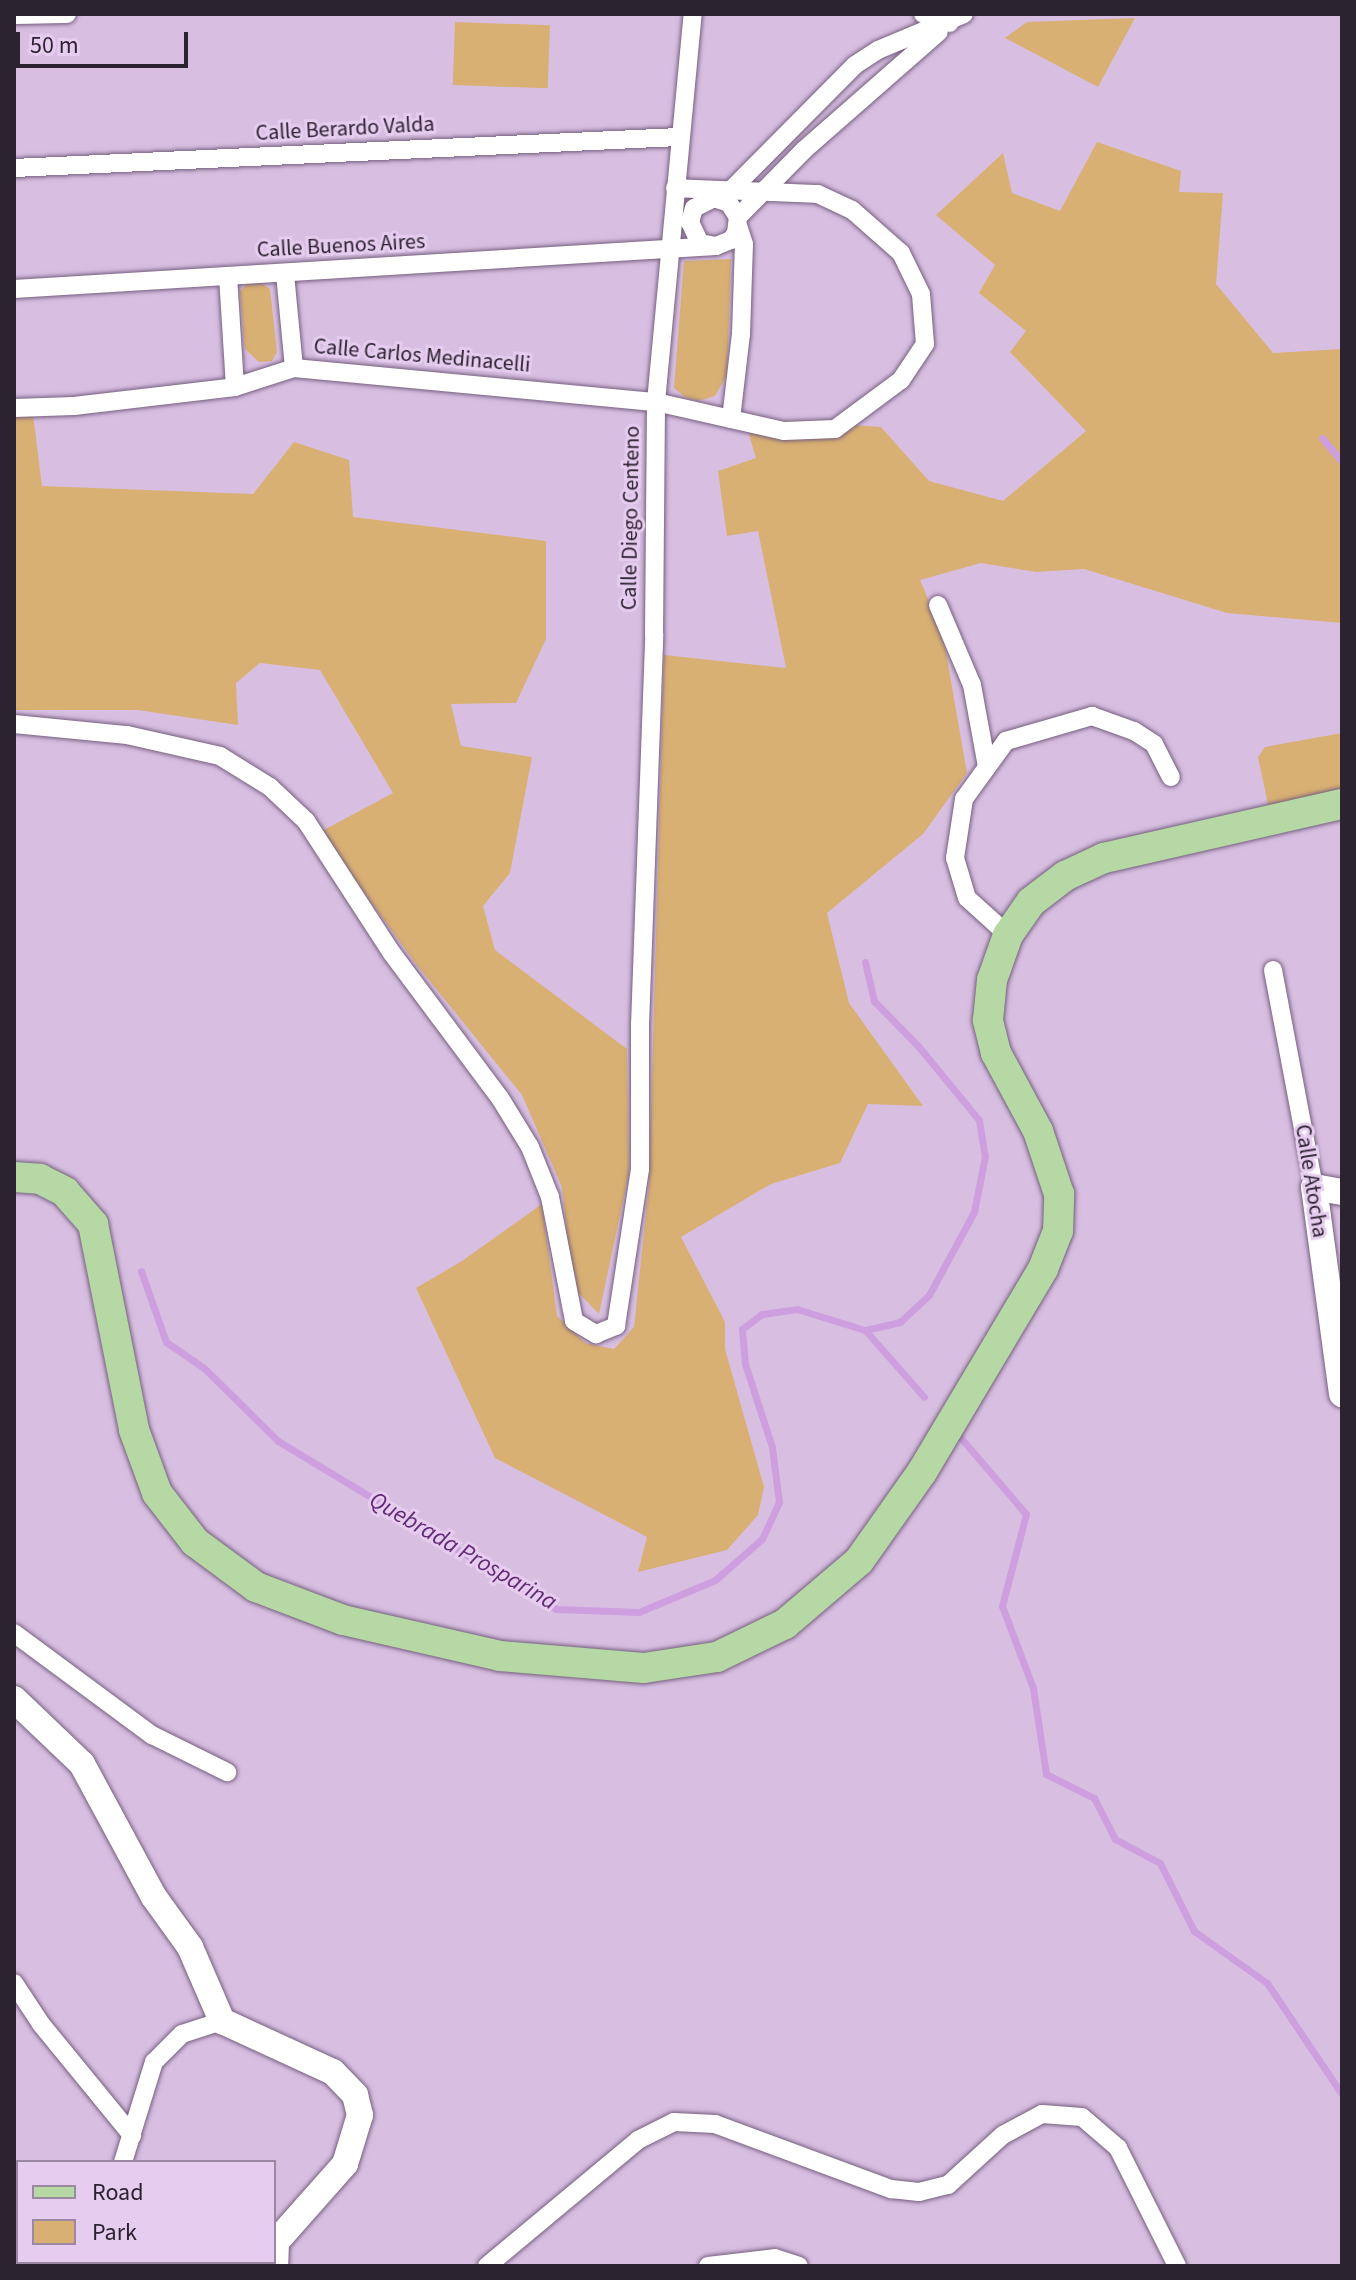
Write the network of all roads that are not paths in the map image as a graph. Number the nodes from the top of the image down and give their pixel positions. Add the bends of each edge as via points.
1 (64, 14) edge
2 (693, 14) edge
3 (923, 14) edge
4 (14, 15) edge
5 (956, 18) edge
6 (679, 137) junction
7 (14, 168) edge
8 (675, 188) junction
9 (763, 191) junction
10 (727, 194) junction
11 (691, 215) junction
12 (738, 221) junction
13 (716, 246) junction
14 (670, 251) junction
15 (285, 274) junction
16 (228, 276) junction
17 (14, 289) edge
18 (294, 368) junction
19 (235, 387) junction
20 (656, 402) junction
21 (14, 408) edge
22 (731, 419) junction
23 (938, 605) dead end
24 (14, 724) edge
25 (987, 767) junction
26 (1171, 777) dead end
27 (1342, 804) edge
28 (1008, 935) junction
29 (1273, 970) dead end
30 (14, 1177) edge
31 (1314, 1187) junction
32 (1342, 1192) edge
33 (1342, 1394) edge
34 (14, 1633) edge
35 (14, 1699) edge
36 (227, 1772) dead end
37 (14, 1983) edge
38 (222, 2021) junction
39 (132, 2135) junction
40 (124, 2160) edge
41 (276, 2242) edge
42 (487, 2266) edge
43 (708, 2266) edge
44 (799, 2266) edge
45 (1177, 2266) edge

1 - 4 street
2 - 6 street, Calle Diego Centeno
3 - 5 street
5 - 9 street
5 - 10 street via 855,65
6 - 7 street, Calle Berardo Valda
6 - 8 street, Calle Diego Centeno
8 - 10 street
8 - 14 street, Calle Diego Centeno
9 - 10 street
9 - 12 street
9 - 22 street via 818,194 852,210 901,253 921,294 925,344 901,380 835,429 784,431
10 - 11 street via 706,199
10 - 12 street
11 - 13 street via 694,237
11 - 14 street
12 - 13 street via 731,240
12 - 22 street via 744,244
13 - 14 street, Calle Buenos Aires
14 - 15 street, Calle Buenos Aires
14 - 20 street, Calle Diego Centeno
15 - 16 street, Calle Buenos Aires
15 - 18 street
16 - 17 street, Calle Buenos Aires
16 - 19 street
18 - 19 street, Calle Carlos Medinacelli
18 - 20 street, Calle Carlos Medinacelli
19 - 21 street, Calle Carlos Medinacelli
20 - 22 street, Calle Carlos Medinacelli
20 - 24 street, Calle Diego Centeno via 640,1169 616,1326 596,1334 574,1321 550,1197 530,1147 500,1098 391,952 306,821 270,787 220,756 127,735
23 - 25 street via 972,685
25 - 26 street via 1006,741 1092,716 1154,744
25 - 28 street via 964,799 955,858 967,898
27 - 28 main road via 1104,858 1065,876 1031,902
28 - 30 main road via 992,980 988,1020 996,1053 1048,1155 1059,1194 1053,1244 931,1459 859,1561 785,1624 717,1657 644,1668 500,1656 343,1620 256,1587 195,1542 157,1493 134,1430 93,1224 65,1192 40,1179
29 - 31 street, Calle Atocha
31 - 32 street
31 - 33 street, Calle Atocha
34 - 36 street via 152,1735
35 - 38 street via 82,1764 154,1897 190,1947
37 - 39 street
38 - 39 street via 182,2034 154,2062
38 - 41 street via 333,2072 355,2095 360,2115 345,2164
39 - 40 street
42 - 45 street via 638,2140 674,2122 715,2124 891,2189 919,2192 948,2185 1003,2135 1042,2114 1082,2117 1118,2148
43 - 44 street via 775,2258

